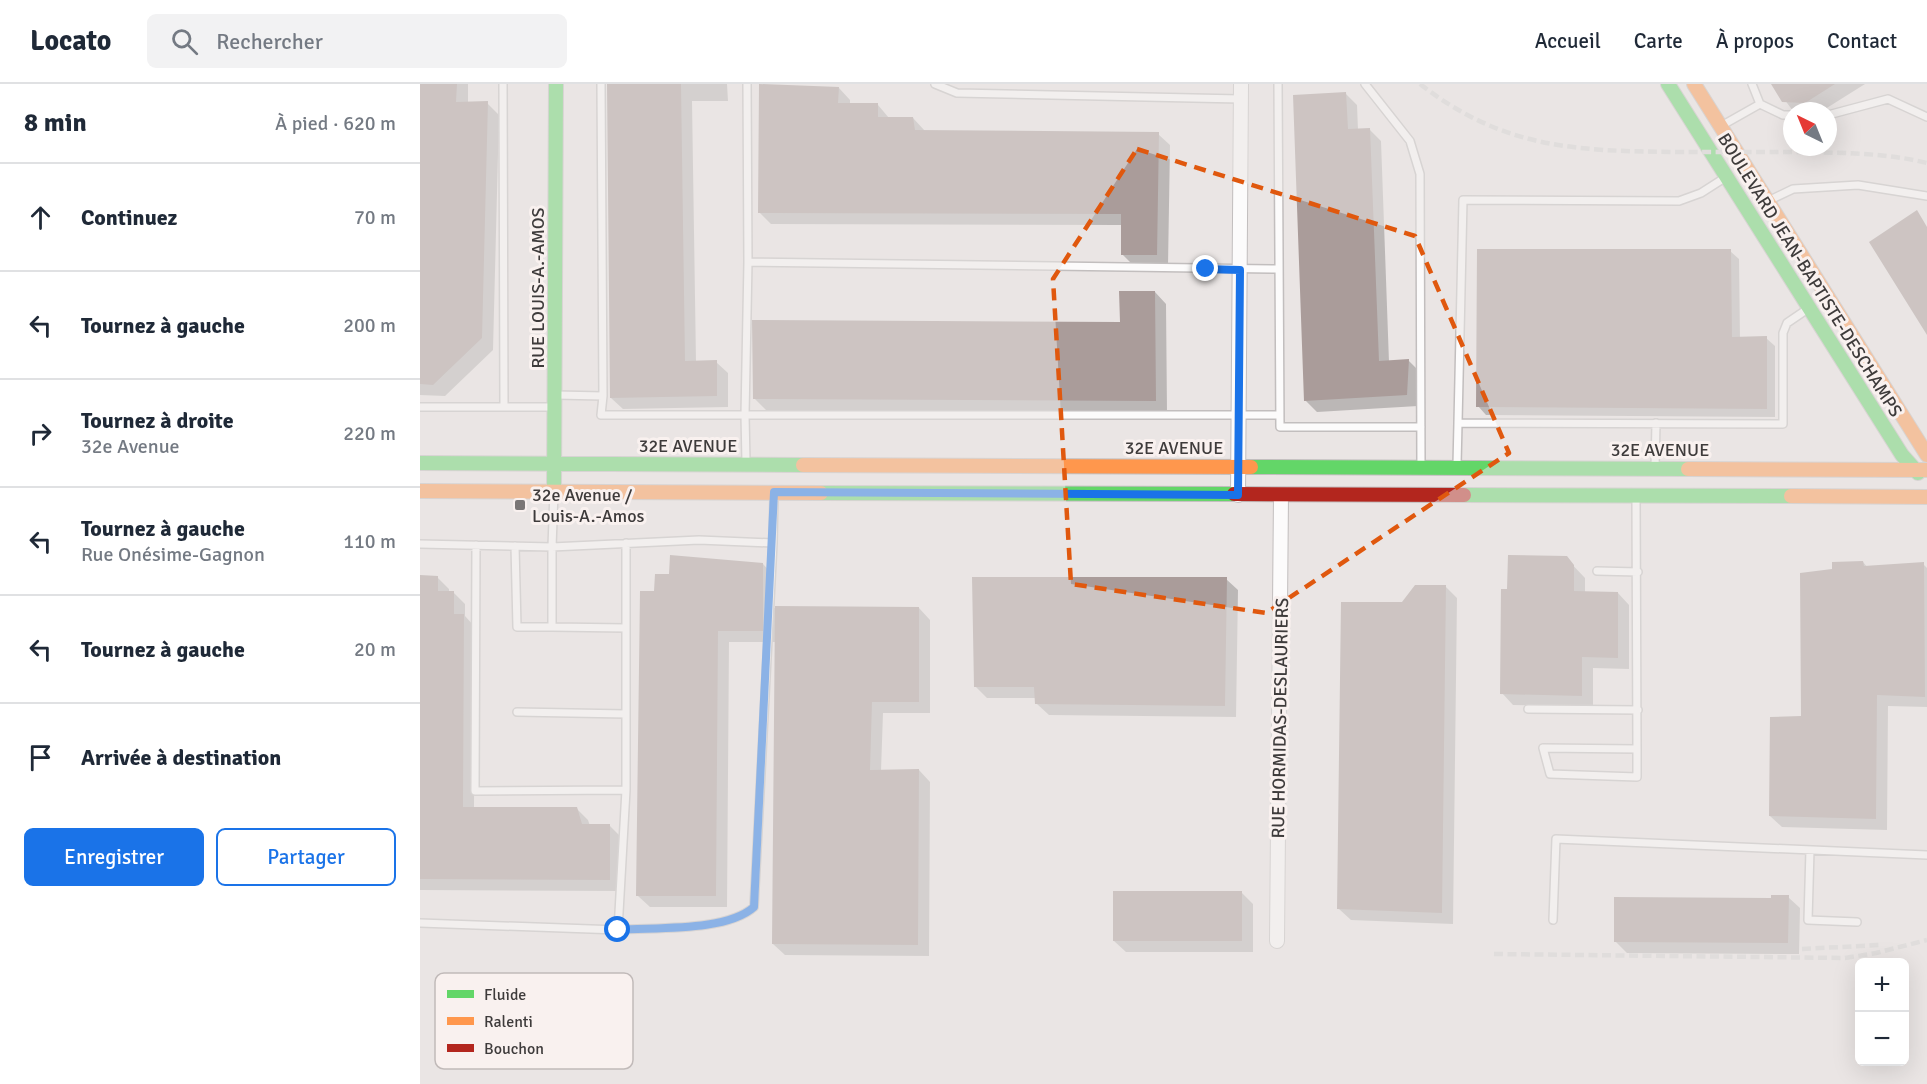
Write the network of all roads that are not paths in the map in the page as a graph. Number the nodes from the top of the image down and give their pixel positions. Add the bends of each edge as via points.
1 (503, 84) edge
2 (556, 84) edge
3 (601, 84) edge
4 (747, 84) edge
5 (935, 84) edge
6 (1241, 84) edge
7 (1278, 84) edge
8 (1365, 84) edge
9 (1668, 84) edge
10 (1694, 84) edge
11 (1752, 84) edge
12 (1240, 99) junction
13 (1760, 104) junction
14 (1837, 113) edge
15 (1783, 115) edge
16 (1927, 117) edge
17 (1721, 126) junction
18 (1727, 177) junction
19 (1757, 183) junction
20 (1738, 195) junction
21 (1927, 196) edge
22 (1768, 201) junction
23 (748, 262) junction
24 (1279, 269) junction
25 (1240, 270) junction
26 (1809, 308) junction
27 (603, 396) junction
28 (556, 401) junction
29 (420, 407) edge
30 (504, 407) junction
31 (745, 415) junction
32 (1239, 415) junction
33 (1280, 415) junction
34 (1458, 423) junction
35 (1656, 423) junction
36 (1421, 427) junction
37 (1927, 454) edge
38 (420, 463) edge
39 (554, 463) junction
40 (746, 464) junction
41 (1239, 466) junction
42 (1420, 467) junction
43 (1457, 468) junction
44 (1655, 468) junction
45 (1912, 470) junction
46 (1927, 470) edge
47 (1927, 479) edge
48 (420, 491) edge
49 (554, 492) junction
50 (774, 492) junction
51 (1238, 495) junction
52 (1281, 495) junction
53 (1636, 496) junction
54 (1927, 497) edge
55 (626, 543) junction
56 (773, 543) junction
57 (420, 544) edge
58 (476, 545) junction
59 (515, 546) junction
60 (552, 546) junction
61 (1597, 571) dead end
62 (1638, 572) junction
63 (552, 627) junction
64 (626, 628) junction
65 (1528, 709) dead end
66 (1638, 710) junction
67 (517, 712) dead end
68 (626, 714) junction
69 (1637, 749) junction
70 (626, 790) junction
71 (1810, 850) junction
72 (1927, 855) edge
73 (1553, 920) dead end
74 (1857, 922) dead end
75 (420, 923) edge
76 (618, 930) junction
77 (1277, 941) dead end

1 - 30 lane
2 - 28 street, RUE LOUIS-A.-AMOS
3 - 27 lane
4 - 23 lane
5 - 12 lane via 957,93
6 - 12 street
7 - 24 lane
8 - 36 lane via 1410,141 1420,174
9 - 18 street, BOULEVARD JEAN-BAPTISTE-DESCHAMPS
10 - 17 street, BOULEVARD JEAN-BAPTISTE-DESCHAMPS
11 - 13 lane
12 - 25 street
13 - 15 lane
13 - 17 lane
14 - 16 lane via 1888,99
17 - 19 street, BOULEVARD JEAN-BAPTISTE-DESCHAMPS
18 - 20 street, BOULEVARD JEAN-BAPTISTE-DESCHAMPS
18 - 34 lane via 1679,201 1463,200
19 - 20 street
19 - 22 street, BOULEVARD JEAN-BAPTISTE-DESCHAMPS
20 - 26 street, BOULEVARD JEAN-BAPTISTE-DESCHAMPS
21 - 22 lane via 1858,185 1793,189
22 - 37 street, BOULEVARD JEAN-BAPTISTE-DESCHAMPS
23 - 25 lane
23 - 31 lane
24 - 25 lane
24 - 33 lane
25 - 32 street
26 - 35 lane via 1787,323 1783,333 1783,424
26 - 45 street, BOULEVARD JEAN-BAPTISTE-DESCHAMPS
27 - 28 lane
27 - 31 lane via 601,415
28 - 30 lane
28 - 39 street, RUE LOUIS-A.-AMOS
29 - 30 lane
31 - 32 lane
31 - 40 lane
32 - 33 lane
32 - 41 street
33 - 36 lane via 1280,427
34 - 35 lane
34 - 43 lane
35 - 44 lane
36 - 42 lane
38 - 39 street, 32E AVENUE
39 - 40 street, 32E AVENUE
39 - 49 street, RUE LOUIS-A.-AMOS
40 - 41 street, 32E AVENUE
41 - 42 street, 32E AVENUE
41 - 51 street
42 - 43 street, 32E AVENUE
43 - 44 street, 32E AVENUE
44 - 45 street, 32E AVENUE
45 - 46 street, 32E AVENUE
45 - 47 street, BOULEVARD JEAN-BAPTISTE-DESCHAMPS
48 - 49 street
49 - 50 street
49 - 60 lane
50 - 51 street
50 - 56 lane
51 - 52 street
52 - 53 street
52 - 77 street, RUE HORMIDAS-DESLAURIERS
53 - 54 street
53 - 62 lane
55 - 56 lane
55 - 60 lane
55 - 64 lane
56 - 76 lane via 754,907 744,916 718,923
57 - 58 lane
58 - 59 lane
58 - 70 lane via 475,791
59 - 60 lane
59 - 63 lane via 518,627
60 - 63 lane
61 - 62 lane
62 - 66 lane
63 - 64 lane
64 - 68 lane
65 - 66 lane
66 - 69 lane
67 - 68 lane
68 - 70 lane
69 - 69 lane via 1590,749 1543,748 1550,774 1637,777
70 - 76 lane
71 - 72 lane
71 - 73 lane via 1556,839
71 - 74 lane via 1808,920
75 - 76 lane

